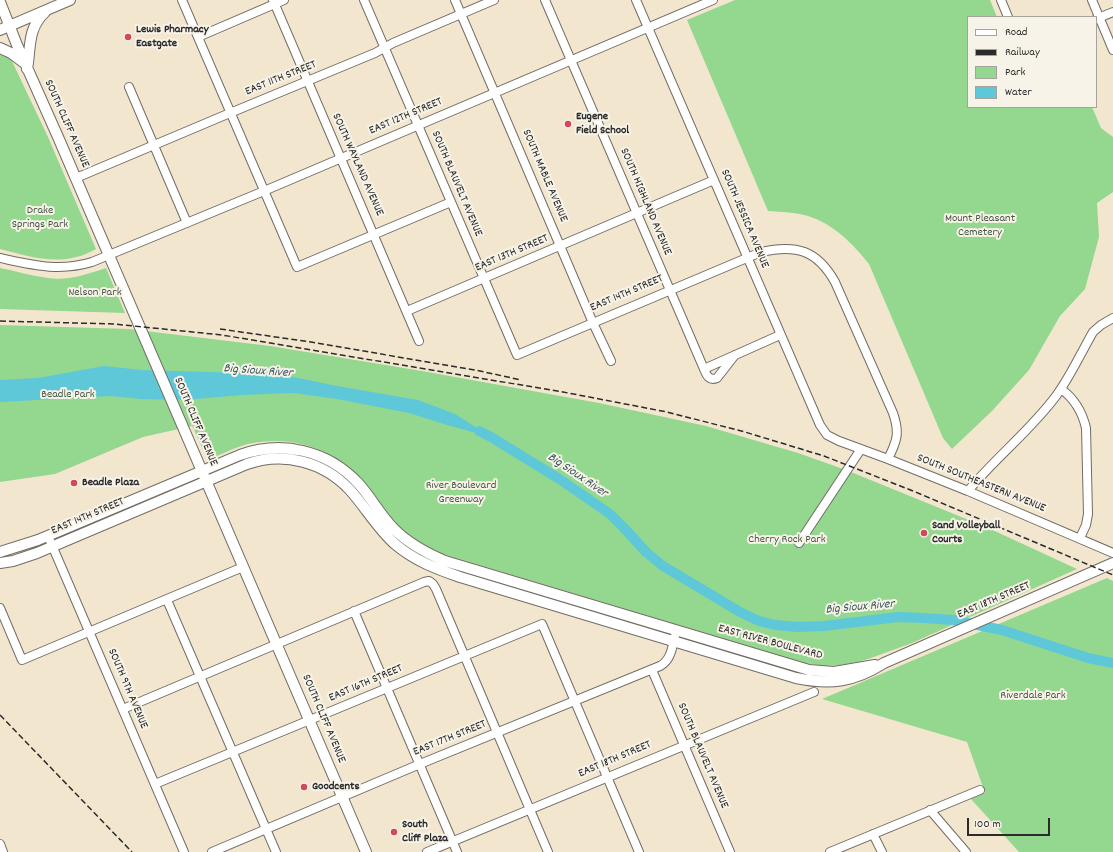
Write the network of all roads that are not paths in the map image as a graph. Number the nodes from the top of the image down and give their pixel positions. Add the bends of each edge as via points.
1 (70, 0) edge
2 (182, 0) edge
3 (284, 0) edge
4 (364, 0) edge
5 (455, 0) edge
6 (494, 0) edge
7 (545, 0) edge
8 (636, 0) edge
9 (712, 0) edge
10 (1001, 0) edge
11 (1092, 0) edge
12 (0, 2) edge
13 (273, 2) edge
14 (48, 9) junction
15 (1113, 12) edge
16 (461, 14) junction
17 (1008, 16) edge
18 (1098, 19) edge
19 (648, 27) junction
20 (4, 28) edge
21 (198, 37) junction
22 (0, 48) edge
23 (384, 48) junction
24 (1113, 50) edge
25 (571, 60) junction
26 (26, 67) junction
27 (307, 81) junction
28 (129, 88) dead end
29 (495, 93) junction
30 (230, 112) junction
31 (417, 125) junction
32 (153, 145) junction
33 (341, 158) junction
34 (76, 178) junction
35 (714, 180) junction
36 (264, 191) junction
37 (451, 202) junction
38 (637, 213) junction
39 (187, 223) junction
40 (374, 235) junction
41 (561, 246) junction
42 (109, 256) junction
43 (747, 257) junction
44 (0, 258) edge
45 (484, 279) junction
46 (670, 290) junction
47 (407, 311) junction
48 (1113, 318) edge
49 (593, 323) junction
50 (780, 335) junction
51 (419, 341) dead end
52 (517, 355) joint
53 (736, 355) junction
54 (612, 361) dead end
55 (704, 369) junction
56 (1061, 389) junction
57 (839, 441) joint
58 (278, 447) junction
59 (262, 448) junction
60 (861, 449) junction
61 (194, 452) junction
62 (888, 459) junction
63 (202, 471) junction
64 (206, 481) junction
65 (968, 491) junction
66 (214, 499) junction
67 (139, 509) junction
68 (48, 536) junction
69 (1080, 538) junction
70 (799, 543) dead end
71 (52, 546) junction
72 (0, 552) edge
73 (1113, 553) edge
74 (0, 563) edge
75 (1113, 563) edge
76 (244, 567) junction
77 (167, 600) junction
78 (0, 608) edge
79 (354, 611) junction
80 (676, 630) junction
81 (90, 631) junction
82 (674, 642) junction
83 (276, 644) junction
84 (465, 656) junction
85 (884, 663) junction
86 (652, 670) junction
87 (199, 676) junction
88 (388, 688) junction
89 (814, 692) dead end
90 (574, 702) junction
91 (122, 709) junction
92 (309, 721) junction
93 (497, 733) junction
94 (684, 746) junction
95 (232, 752) junction
96 (420, 764) junction
97 (606, 778) junction
98 (155, 784) junction
99 (980, 790) dead end
100 (343, 797) junction
101 (530, 810) junction
102 (930, 810) junction
103 (266, 830) junction
104 (873, 834) junction
105 (453, 841) junction
106 (0, 844) edge
107 (3, 852) edge
108 (184, 852) edge
109 (212, 852) edge
110 (276, 852) edge
111 (366, 852) edge
112 (427, 852) edge
113 (457, 852) edge
114 (548, 852) edge
115 (638, 852) edge
116 (730, 852) edge
117 (830, 852) edge
118 (882, 852) edge
119 (966, 852) edge

1 - 14 main road
2 - 21 street
3 - 13 street
4 - 23 street, SOUTH BLAUVELT AVENUE
5 - 16 street, SOUTH MABLE AVENUE
6 - 16 street, EAST 11TH STREET
7 - 25 street, SOUTH HIGHLAND AVENUE
8 - 19 street, SOUTH JESSICA AVENUE
9 - 19 street, EAST 12TH STREET
10 - 17 street
11 - 18 street
12 - 20 main road, SOUTH CLIFF AVENUE
13 - 21 street
13 - 27 street, SOUTH WAYLAND AVENUE
14 - 20 main road
14 - 26 main road via 38,20 31,35 30,56
15 - 18 street
16 - 23 street, EAST 11TH STREET
16 - 29 street, SOUTH MABLE AVENUE
18 - 24 street
19 - 25 street, EAST 12TH STREET
19 - 35 street, SOUTH JESSICA AVENUE
20 - 26 main road, SOUTH CLIFF AVENUE
21 - 30 street
22 - 26 main road via 11,53
23 - 27 street, EAST 11TH STREET
23 - 31 street, SOUTH BLAUVELT AVENUE
25 - 29 street, EAST 12TH STREET
25 - 38 street, SOUTH HIGHLAND AVENUE
26 - 34 main road, SOUTH CLIFF AVENUE
27 - 30 street, EAST 11TH STREET
27 - 33 street, SOUTH WAYLAND AVENUE
28 - 32 street
29 - 31 street, EAST 12TH STREET
29 - 41 street, SOUTH MABLE AVENUE
30 - 32 street, EAST 11TH STREET
30 - 36 street
31 - 33 street, EAST 12TH STREET
31 - 37 street, SOUTH BLAUVELT AVENUE
32 - 34 street, EAST 11TH STREET
32 - 39 street
33 - 36 street, EAST 12TH STREET
33 - 40 street, SOUTH WAYLAND AVENUE
34 - 42 main road, SOUTH CLIFF AVENUE
35 - 38 street, EAST 13TH STREET
35 - 43 street, SOUTH JESSICA AVENUE
36 - 39 street, EAST 12TH STREET
36 - 40 street via 297,267
37 - 40 street
37 - 45 street, SOUTH BLAUVELT AVENUE
38 - 41 street, EAST 13TH STREET
38 - 46 street, SOUTH HIGHLAND AVENUE
39 - 42 street, EAST 12TH STREET
40 - 47 street, SOUTH WAYLAND AVENUE
41 - 45 street, EAST 13TH STREET
41 - 49 street, SOUTH MABLE AVENUE
42 - 44 street, EAST 12TH STREET via 64,268 44,267
42 - 61 main road, SOUTH CLIFF AVENUE
43 - 46 street, EAST 14TH STREET
43 - 50 street, SOUTH JESSICA AVENUE
43 - 62 street, EAST 14TH STREET via 777,248 802,250 823,264 830,273 897,424 897,441
45 - 47 street, EAST 13TH STREET
45 - 52 street, SOUTH BLAUVELT AVENUE
46 - 49 street, EAST 14TH STREET
46 - 55 street, SOUTH HIGHLAND AVENUE
47 - 51 street, SOUTH WAYLAND AVENUE
48 - 56 street via 1093,332
49 - 52 street, EAST 14TH STREET
49 - 54 street, SOUTH MABLE AVENUE
50 - 53 street
50 - 57 street, SOUTH JESSICA AVENUE via 820,425 828,435
53 - 55 street
53 - 55 street via 714,380 710,379
56 - 65 street
56 - 69 street via 1077,404 1086,428 1088,514
57 - 60 street, SOUTH SOUTHEASTERN AVENUE
58 - 59 main road, EAST RIVER BOULEVARD
58 - 64 main road via 215,470 208,475
58 - 80 main road, EAST RIVER BOULEVARD via 313,454 342,469 358,483 394,529 433,556
59 - 61 main road via 250,446 207,462
59 - 63 main road, EAST RIVER BOULEVARD
60 - 62 street, SOUTH SOUTHEASTERN AVENUE
60 - 70 street
61 - 63 main road, SOUTH CLIFF AVENUE
62 - 65 street, SOUTH SOUTHEASTERN AVENUE
63 - 64 main road, SOUTH CLIFF AVENUE
63 - 67 main road via 192,482 150,500
63 - 68 main road, EAST 14TH STREET
64 - 66 main road, SOUTH CLIFF AVENUE
64 - 67 main road, EAST 14TH STREET
64 - 82 main road, EAST RIVER BOULEVARD via 263,460 290,459 310,463 344,484 387,536 407,553 429,566
65 - 69 street, SOUTH SOUTHEASTERN AVENUE
66 - 67 main road via 204,491 198,490 152,508
66 - 76 main road, SOUTH CLIFF AVENUE
67 - 71 main road, EAST 14TH STREET
68 - 71 street, SOUTH 9TH AVENUE
68 - 72 main road, EAST 14TH STREET
69 - 73 street, SOUTH SOUTHEASTERN AVENUE
71 - 74 main road, EAST 14TH STREET via 24,558
71 - 81 street, SOUTH 9TH AVENUE
75 - 85 main road, EAST 18TH STREET
76 - 77 street
76 - 83 main road, SOUTH CLIFF AVENUE
77 - 81 street
77 - 87 street
78 - 81 street via 22,660
79 - 83 street
79 - 84 street via 429,581 436,589
79 - 88 street
80 - 82 street, EAST 17TH STREET
80 - 85 main road, EAST RIVER BOULEVARD via 813,670 843,671
81 - 91 street, SOUTH 9TH AVENUE
82 - 85 main road, EAST RIVER BOULEVARD via 814,681 852,679
82 - 86 street, EAST 17TH STREET via 668,660
83 - 87 street
83 - 92 main road, SOUTH CLIFF AVENUE
84 - 88 street, EAST 16TH STREET
84 - 90 street, EAST 16TH STREET via 542,624
84 - 93 street
86 - 90 street, EAST 17TH STREET
86 - 94 street, SOUTH BLAUVELT AVENUE
87 - 91 street
87 - 95 street
88 - 92 street, EAST 16TH STREET
88 - 96 street
89 - 94 street, EAST 18TH STREET
90 - 93 street, EAST 17TH STREET
90 - 97 street
91 - 98 street, SOUTH 9TH AVENUE
92 - 95 street, EAST 16TH STREET
92 - 100 main road, SOUTH CLIFF AVENUE
93 - 96 street, EAST 17TH STREET
93 - 101 street
94 - 97 street, EAST 18TH STREET
94 - 116 street, SOUTH BLAUVELT AVENUE
95 - 98 street, EAST 16TH STREET
95 - 103 street
96 - 100 street, EAST 17TH STREET
96 - 105 street
97 - 101 street, EAST 18TH STREET
97 - 115 street
98 - 108 street, SOUTH 9TH AVENUE
99 - 102 street
100 - 103 street, EAST 17TH STREET
100 - 111 main road, SOUTH CLIFF AVENUE
101 - 105 street, EAST 18TH STREET
101 - 114 street
102 - 104 street
102 - 119 street
103 - 109 street, EAST 17TH STREET
103 - 110 street
104 - 117 street
104 - 118 street
105 - 112 street, EAST 18TH STREET
105 - 113 street
106 - 107 street

